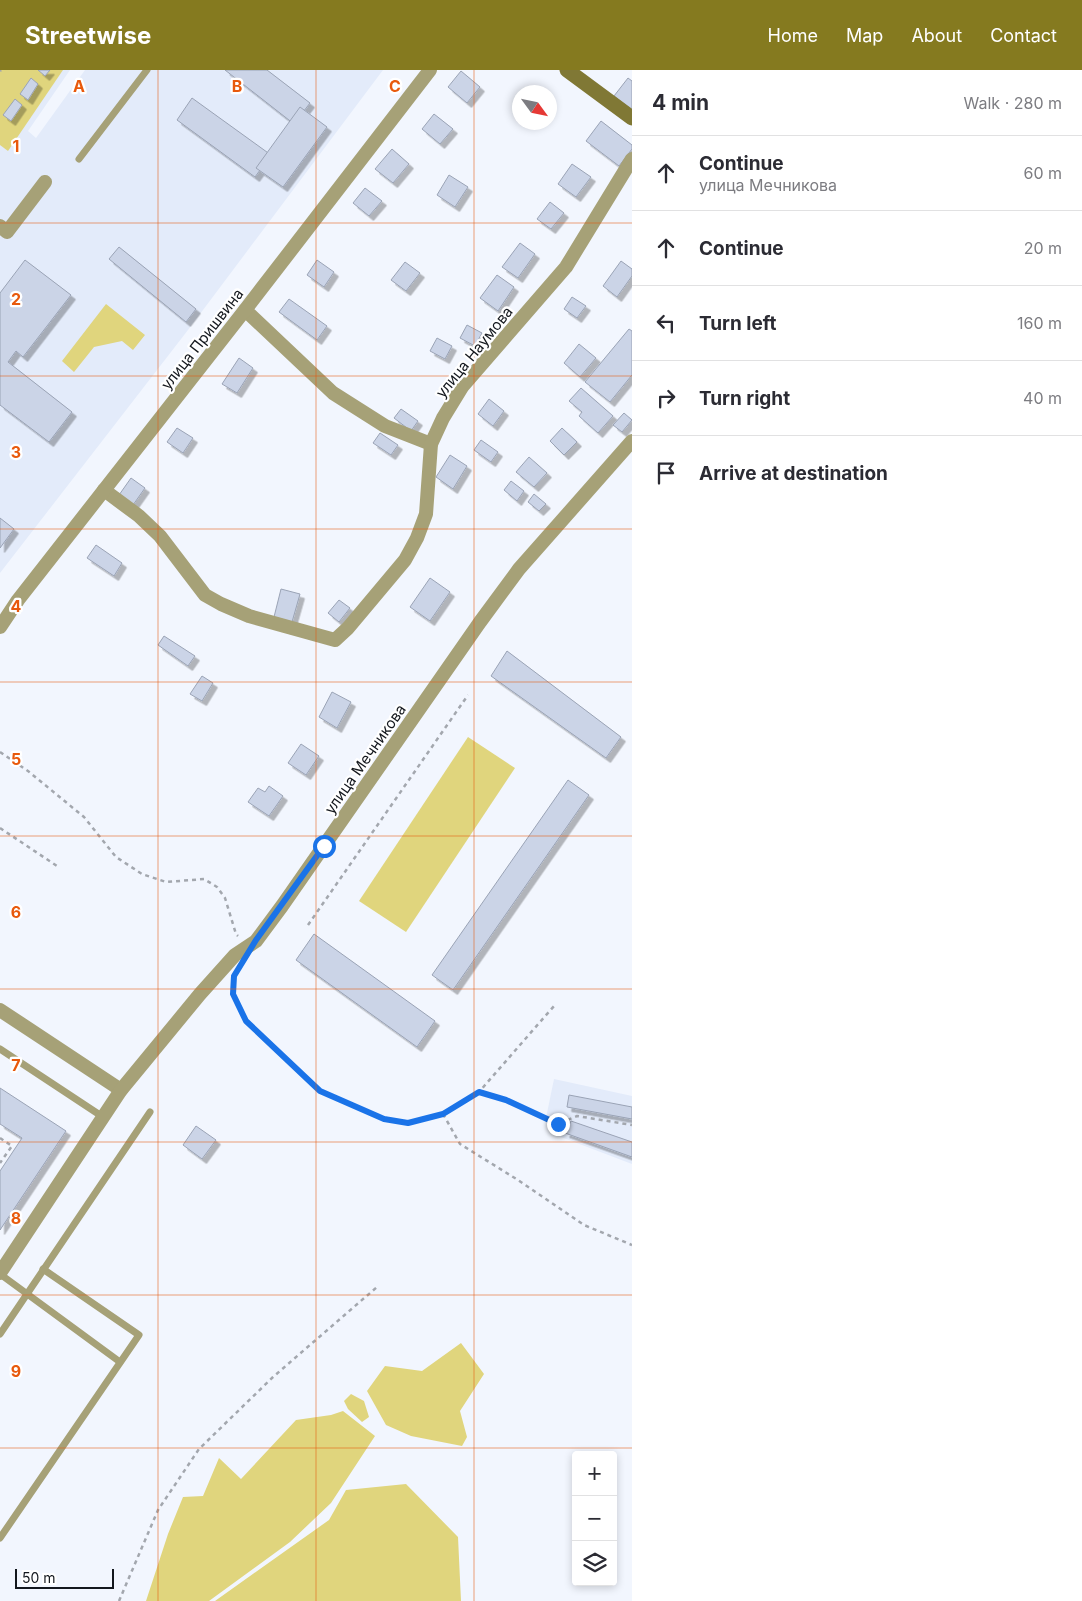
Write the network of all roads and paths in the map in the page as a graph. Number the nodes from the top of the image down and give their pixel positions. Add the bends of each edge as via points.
1 (147, 70) edge
2 (430, 70) edge
3 (568, 70) edge
4 (632, 118) edge
5 (79, 158) dead end
6 (632, 160) edge
7 (45, 182) dead end
8 (0, 226) edge
9 (245, 310) junction
10 (632, 442) edge
11 (431, 444) junction
12 (104, 490) junction
13 (0, 627) edge
14 (468, 695) dead end
15 (0, 752) edge
16 (0, 828) edge
17 (58, 866) dead end
18 (308, 925) dead end
19 (256, 940) junction
20 (238, 968) dead end
21 (554, 1006) dead end
22 (0, 1010) edge
23 (0, 1049) edge
24 (121, 1090) junction
25 (479, 1092) junction
26 (150, 1112) dead end
27 (443, 1114) junction
28 (103, 1117) junction
29 (632, 1125) edge
30 (0, 1138) edge
31 (0, 1163) edge
32 (632, 1245) edge
33 (43, 1269) junction
34 (0, 1274) edge
35 (377, 1287) dead end
36 (27, 1294) junction
37 (0, 1334) edge
38 (120, 1362) junction
39 (0, 1538) edge
40 (119, 1601) edge

1 - 5 lane
2 - 9 street, улица Пришвина
3 - 4 main road
6 - 11 street, улица Наумова via 566,267 462,387
7 - 8 street via 8,232
9 - 11 street via 333,393 385,426
9 - 12 street, улица Пришвина
10 - 19 street, улица Мечникова via 519,569
11 - 12 street, улица Наумова via 426,514 417,538 405,560 335,640 250,616 205,595 160,536
12 - 13 street, улица Пришвина
14 - 18 path
15 - 19 path via 84,817 116,857 142,874 166,882 204,878 217,887 225,898 236,934 246,942
16 - 17 path
19 - 24 street, улица Мечникова via 223,968
20 - 27 path via 233,994 246,1021 320,1091 384,1119 400,1122
21 - 25 path
22 - 24 street
23 - 28 lane
24 - 28 street, улица Мечникова
25 - 27 path
25 - 29 path via 506,1100 558,1124 577,1116
26 - 33 lane
27 - 32 path via 460,1144 584,1225
28 - 34 street, улица Мечникова
30 - 31 path via 12,1146
33 - 36 lane
33 - 38 lane via 139,1335
34 - 36 lane
35 - 40 path via 273,1377 199,1449 158,1510
36 - 37 lane
36 - 38 lane
38 - 39 lane

